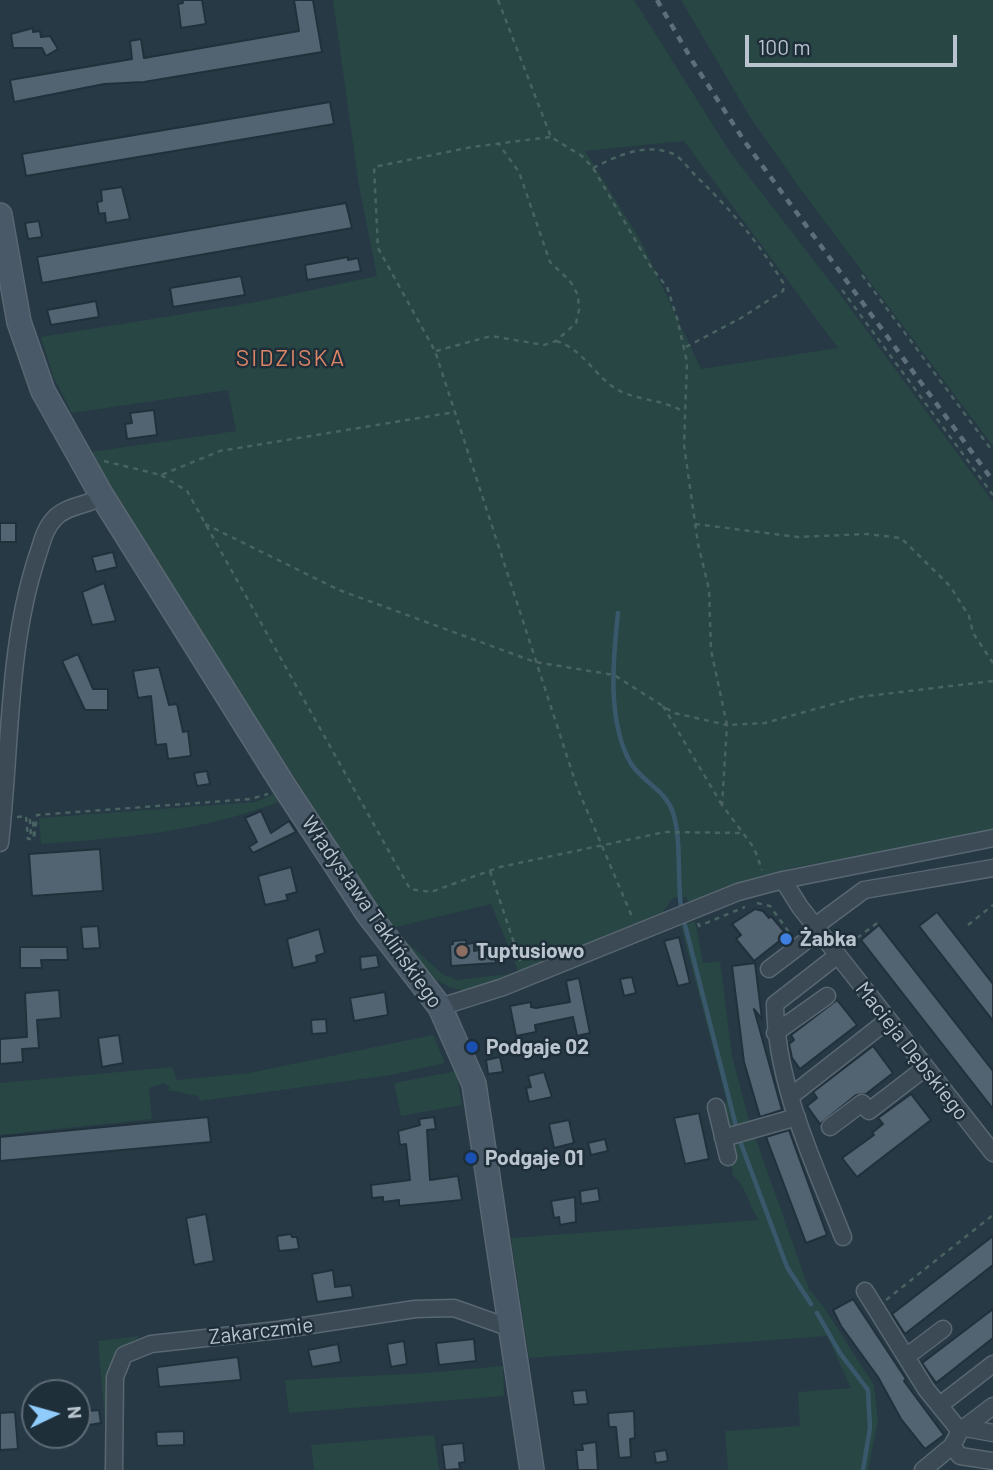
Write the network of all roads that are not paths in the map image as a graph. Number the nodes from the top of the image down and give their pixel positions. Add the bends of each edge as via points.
1 (0, 215) edge
2 (100, 491) junction
3 (993, 838) edge
4 (0, 843) edge
5 (993, 868) edge
6 (783, 880) junction
7 (817, 928) junction
8 (838, 955) junction
9 (769, 969) dead end
10 (827, 996) dead end
11 (440, 1007) junction
12 (888, 1020) junction
13 (775, 1033) junction
14 (925, 1068) junction
15 (791, 1096) junction
16 (716, 1107) dead end
17 (797, 1117) junction
18 (830, 1126) dead end
19 (723, 1138) junction
20 (993, 1153) edge
21 (728, 1157) dead end
22 (843, 1237) dead end
23 (865, 1291) dead end
24 (513, 1329) junction
25 (943, 1329) dead end
26 (906, 1357) junction
27 (993, 1364) edge
28 (940, 1405) junction
29 (993, 1406) edge
30 (963, 1429) junction
31 (993, 1433) edge
32 (952, 1446) junction
33 (993, 1461) edge
34 (114, 1470) edge
35 (532, 1470) edge
36 (923, 1470) edge

1 - 2 street, Władysława Taklińskiego via 25,345 43,391
2 - 4 street via 92,503 57,516 47,528 32,572 16,640
2 - 11 street, Władysława Taklińskiego via 368,914
3 - 6 street
5 - 7 street via 864,890
6 - 7 street, Macieja Dębskiego
6 - 11 street
7 - 8 street, Macieja Dębskiego
7 - 9 street
8 - 12 street, Macieja Dębskiego
8 - 13 street via 775,1004
10 - 13 street
11 - 24 street, Władysława Taklińskiego via 474,1084
12 - 14 street, Macieja Dębskiego
12 - 15 street
13 - 15 street
14 - 18 street via 869,1111 862,1103
14 - 20 street, Macieja Dębskiego
15 - 17 street
16 - 19 street
17 - 19 street
17 - 22 street
19 - 21 street
23 - 26 street
24 - 34 street, Zakarczmie via 454,1308 415,1309 151,1344 124,1355 115,1377
24 - 35 street, Władysława Taklińskiego
25 - 26 street
26 - 28 street
27 - 28 street
28 - 30 street
29 - 30 street
30 - 31 street
30 - 32 street
32 - 33 street via 960,1456
32 - 36 street

